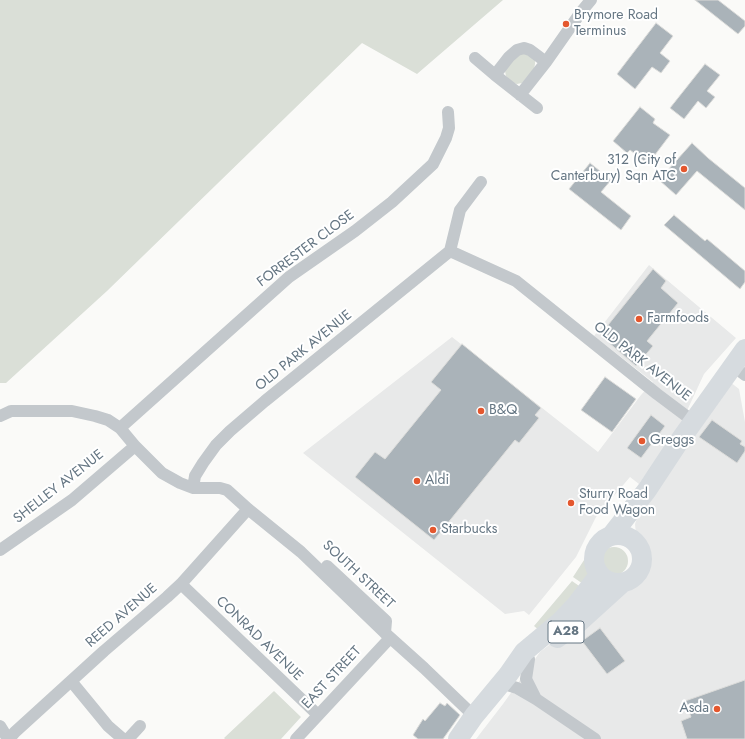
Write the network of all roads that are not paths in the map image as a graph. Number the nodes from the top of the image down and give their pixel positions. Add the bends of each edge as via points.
1 (591, 0) edge
2 (475, 58) dead end
3 (546, 62) junction
4 (495, 75) junction
5 (520, 95) junction
6 (537, 108) dead end
7 (448, 112) dead end
8 (481, 182) dead end
9 (450, 251) junction
10 (745, 349) edge
11 (739, 370) edge
12 (0, 416) edge
13 (694, 421) junction
14 (120, 428) junction
15 (135, 446) junction
16 (193, 488) junction
17 (647, 490) junction
18 (248, 509) junction
19 (611, 536) junction
20 (637, 544) junction
21 (0, 550) edge
22 (599, 575) junction
23 (181, 584) junction
24 (621, 584) junction
25 (388, 635) junction
26 (529, 659) junction
27 (505, 679) junction
28 (71, 681) junction
29 (536, 699) junction
30 (318, 715) junction
31 (474, 716) junction
32 (0, 726) edge
33 (140, 726) dead end
34 (9, 739) edge
35 (123, 739) edge
36 (128, 739) edge
37 (296, 739) edge
38 (458, 739) edge
39 (596, 739) edge

1 - 3 street
2 - 4 street
3 - 4 street via 524,48 509,57
3 - 5 street
4 - 5 street
5 - 6 street
7 - 14 street, FORRESTER CLOSE via 449,128 433,164 374,217 289,277
8 - 9 street via 460,210
9 - 13 street, OLD PARK AVENUE via 516,281
9 - 16 street, OLD PARK AVENUE via 230,431 203,463 195,476
10 - 11 highway, A28
11 - 13 highway, A28
12 - 14 street via 11,411 72,411 108,420
13 - 17 highway, A28
14 - 15 street, SOUTH STREET
15 - 16 street, SOUTH STREET via 162,473
15 - 21 street, SHELLEY AVENUE via 72,500
16 - 18 street, SOUTH STREET via 227,490
17 - 19 highway, A28
17 - 20 highway, A28 via 635,524
18 - 23 street, REED AVENUE
18 - 25 street, SOUTH STREET via 301,552
19 - 20 highway via 625,536
19 - 22 highway, A28 via 599,543 595,550 593,557
20 - 24 highway, A28 via 642,556 642,566 632,579
22 - 24 highway via 609,582
22 - 27 highway, A28 via 560,622 524,652
23 - 28 street, REED AVENUE
23 - 30 street, CONRAD AVENUE
24 - 26 highway, A28 via 578,623
25 - 30 street, EAST STREET
25 - 31 street, SOUTH STREET
26 - 27 highway, A28
26 - 29 street via 526,678
27 - 29 street
27 - 31 highway, A28
28 - 34 street, REED AVENUE
28 - 35 street via 108,726
29 - 39 street
30 - 37 street, EAST STREET
31 - 38 highway, A28
32 - 34 street
33 - 36 street

